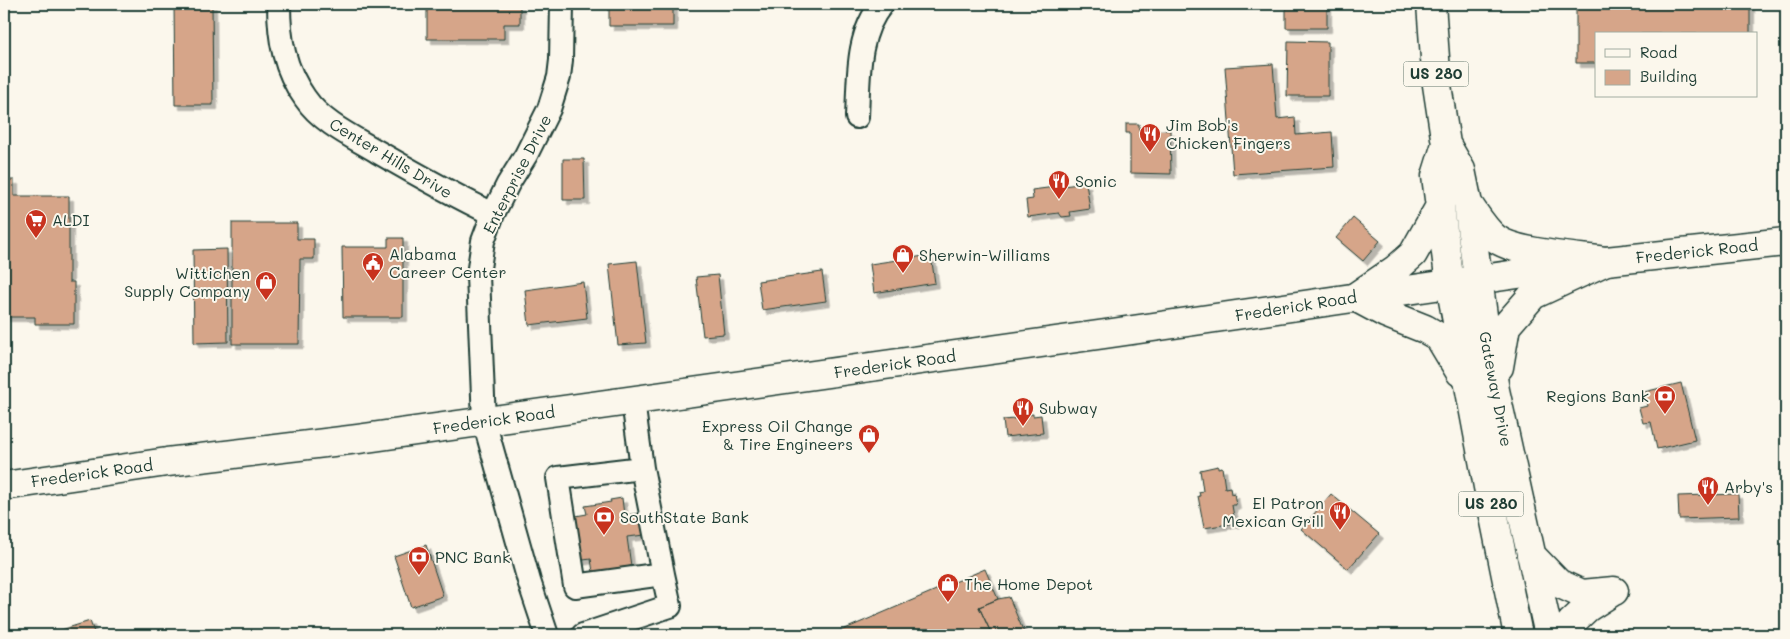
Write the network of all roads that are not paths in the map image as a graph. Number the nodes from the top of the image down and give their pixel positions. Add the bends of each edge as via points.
1 (279, 4) edge
2 (562, 4) edge
3 (882, 4) edge
4 (1431, 4) edge
5 (857, 117) dead end
6 (1446, 144) junction
7 (1468, 204) junction
8 (1440, 206) junction
9 (493, 214) junction
10 (1786, 242) edge
11 (1606, 261) junction
12 (1478, 280) junction
13 (1450, 284) junction
14 (1355, 297) junction
15 (1482, 389) junction
16 (633, 401) junction
17 (484, 422) junction
18 (642, 468) junction
19 (4, 486) edge
20 (1531, 555) junction
21 (663, 574) junction
22 (547, 635) edge
23 (583, 635) edge
24 (1518, 635) edge
25 (1549, 635) edge
26 (1568, 635) edge

1 - 9 street, Center Hills Drive via 282,49 287,66 305,98 319,114 443,190
2 - 9 street, Enterprise Drive via 559,77 549,109
3 - 5 street via 871,20 861,51
4 - 6 main road, Gateway Drive / US 280 via 1437,85
6 - 7 main road, Gateway Drive / US 280 via 1460,170
6 - 8 main road, Gateway Drive / US 280 via 1436,176
7 - 11 main road via 1496,239 1523,249
7 - 12 main road, Gateway Drive / US 280
8 - 13 main road, Gateway Drive / US 280
8 - 14 main road via 1413,254 1396,270
9 - 17 street, Enterprise Drive via 483,241 478,275
10 - 11 main road, Frederick Road
11 - 12 main road, Frederick Road
11 - 15 main road via 1533,295 1506,326
12 - 13 main road, Frederick Road
12 - 15 main road, Gateway Drive / US 280
13 - 14 main road, Frederick Road
13 - 15 main road, Gateway Drive / US 280
14 - 15 main road via 1439,337
14 - 16 main road, Frederick Road
15 - 20 main road, Gateway Drive / US 280
15 - 24 main road, Gateway Drive / US 280
16 - 17 main road, Frederick Road
16 - 18 street
17 - 19 main road, Frederick Road
17 - 22 street, Enterprise Drive
18 - 21 street
18 - 21 street via 558,478 575,586
20 - 25 main road, Gateway Drive / US 280
20 - 26 main road via 1558,583 1582,594 1614,591 1571,623
21 - 23 street via 670,606

